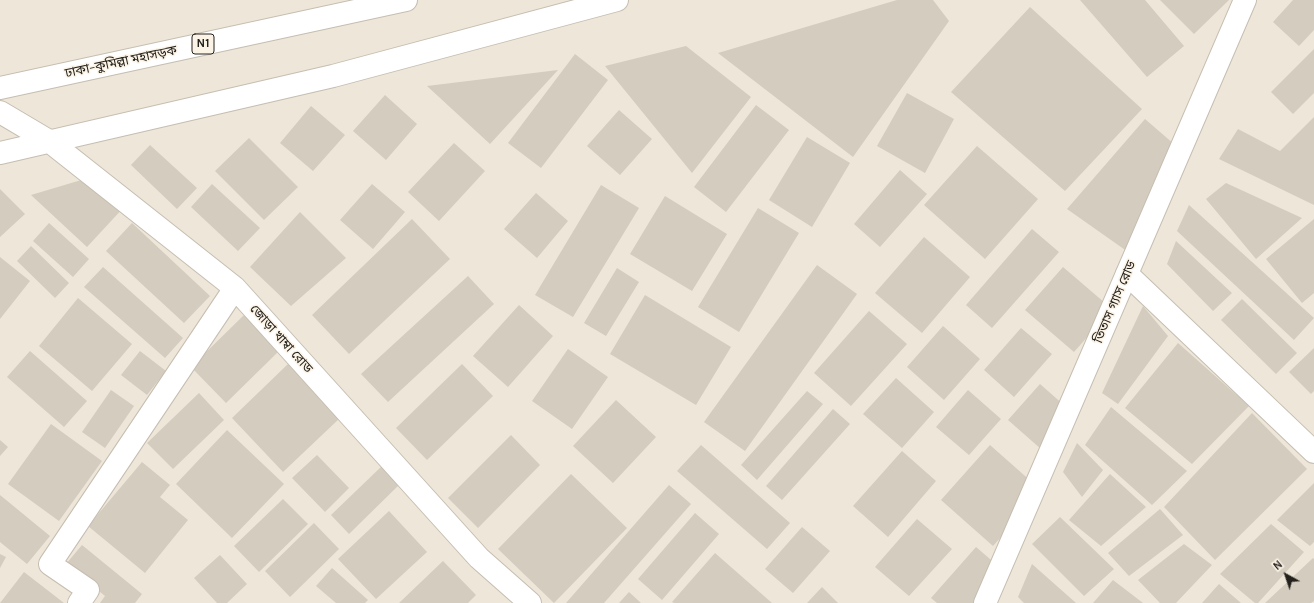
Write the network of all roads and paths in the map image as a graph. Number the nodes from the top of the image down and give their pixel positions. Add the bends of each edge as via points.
1 (406, 0) edge
2 (617, 0) edge
3 (1245, 0) edge
4 (0, 88) edge
5 (0, 112) edge
6 (50, 141) junction
7 (0, 153) edge
8 (1127, 274) junction
9 (235, 288) junction
10 (1314, 452) edge
11 (79, 603) edge
12 (530, 603) edge
13 (985, 603) edge

1 - 4 main road, ঢাকা–কুমিল্লা মহাসড়ক / N1
2 - 6 main road via 333,76
3 - 8 main road, তিতাস গ্যাস রোড
5 - 6 main road, জোড়া খাম্বা রোড
6 - 7 main road
6 - 9 main road, জোড়া খাম্বা রোড
8 - 10 main road
8 - 13 main road, তিতাস গ্যাস রোড
9 - 11 main road via 50,564 88,590
9 - 12 main road, জোড়া খাম্বা রোড via 479,558

